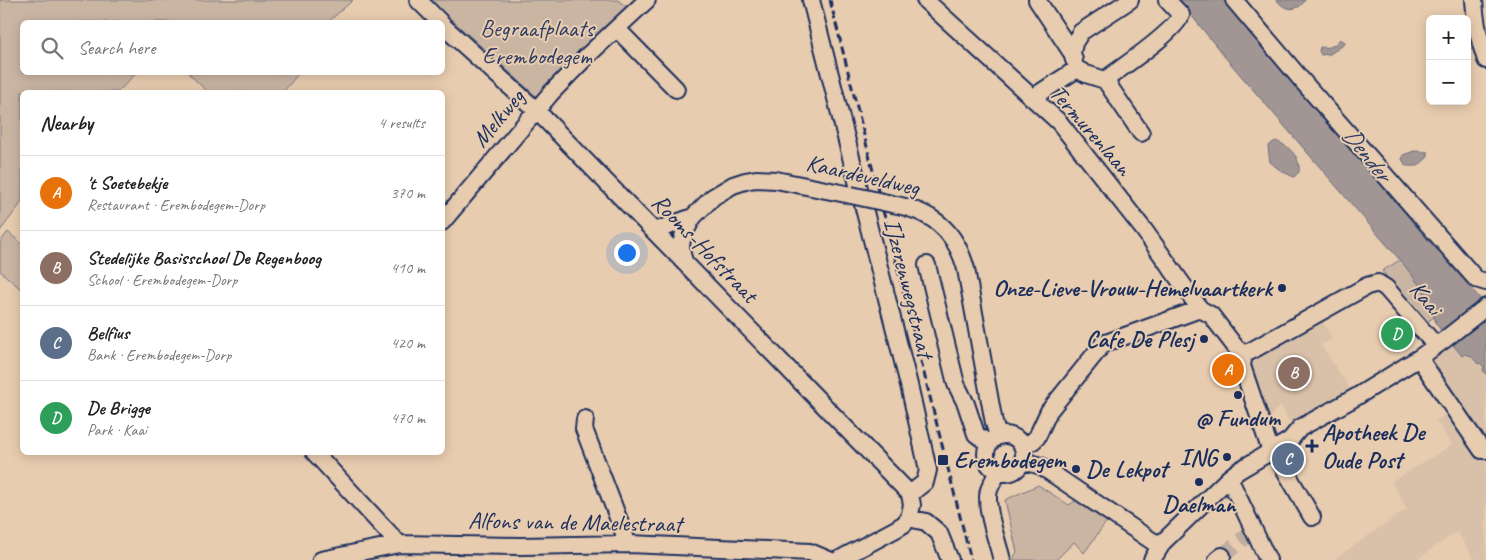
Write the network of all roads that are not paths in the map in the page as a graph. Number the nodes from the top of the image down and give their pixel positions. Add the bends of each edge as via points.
1 (418, 0) edge
2 (647, 0) edge
3 (811, 0) edge
4 (925, 0) edge
5 (1037, 0) edge
6 (1130, 0) edge
7 (1167, 0) edge
8 (1234, 0) edge
9 (1474, 0) edge
10 (438, 20) edge
11 (445, 28) edge
12 (617, 29) junction
13 (1486, 60) edge
14 (1074, 61) junction
15 (1105, 80) junction
16 (676, 89) dead end
17 (1032, 98) junction
18 (536, 110) junction
19 (1141, 133) dead end
20 (693, 217) junction
21 (445, 218) edge
22 (655, 231) junction
23 (684, 261) junction
24 (928, 265) dead end
25 (1486, 282) edge
26 (1486, 307) edge
27 (1200, 309) junction
28 (1440, 343) junction
29 (1244, 352) junction
30 (1419, 358) junction
31 (585, 419) dead end
32 (993, 440) junction
33 (1486, 450) edge
34 (1272, 451) junction
35 (1023, 453) junction
36 (317, 455) edge
37 (998, 472) junction
38 (1229, 478) junction
39 (910, 494) junction
40 (1312, 517) dead end
41 (909, 518) junction
42 (1163, 542) junction
43 (399, 544) junction
44 (626, 544) junction
45 (1002, 559) edge
46 (321, 560) edge
47 (830, 560) edge
48 (838, 560) edge
49 (950, 560) edge
50 (1152, 560) edge
51 (1268, 560) edge

1 - 10 street
2 - 12 street, Melkweg
3 - 39 street, IJzerenwegstraat via 927,467 925,482
4 - 17 street, Termurenlaan
5 - 14 street
6 - 14 street via 1081,32 1074,43
7 - 15 street via 1181,15 1178,22
8 - 25 street via 1476,279
9 - 13 street via 1475,20
11 - 18 street, Rooms-Hofstraat
12 - 16 street
12 - 18 street, Melkweg
14 - 15 street via 1086,74
14 - 17 street
15 - 19 street
17 - 27 street, Termurenlaan via 1059,122 1144,230
18 - 21 street, Melkweg
18 - 22 street, Rooms-Hofstraat
20 - 22 street, Kaardeveldweg
20 - 23 street via 681,242
20 - 32 street, Kaardeveldweg, bridge via 713,197 733,185 756,179 776,180 909,207 939,223 948,232 966,269 994,423
22 - 23 street, Rooms-Hofstraat
23 - 39 street, Rooms-Hofstraat
24 - 32 street via 956,384 976,434
26 - 28 street
27 - 29 street, Termurenlaan via 1211,315 1237,349
27 - 35 street via 1103,344 1049,411 1037,437
28 - 29 street, Kaai via 1378,283
28 - 30 street
29 - 34 street via 1242,366
30 - 33 street via 1482,450
30 - 34 street via 1300,428 1290,440
31 - 44 street via 584,429
32 - 35 street via 1013,436 1019,441
32 - 37 street via 986,449 986,458 992,469
34 - 38 street
34 - 40 street
35 - 37 street via 1018,469 1005,474
35 - 42 street via 1155,543
36 - 43 street
37 - 45 street via 989,489 988,506
38 - 42 street
38 - 51 street via 1251,532
39 - 41 street
41 - 48 street via 896,530
41 - 49 street via 926,522 939,533
42 - 50 street
43 - 44 street, Alfons van de Maelestraat
43 - 46 street, Alfons van de Maelestraat
44 - 47 street, Alfons van de Maelestraat via 810,552

